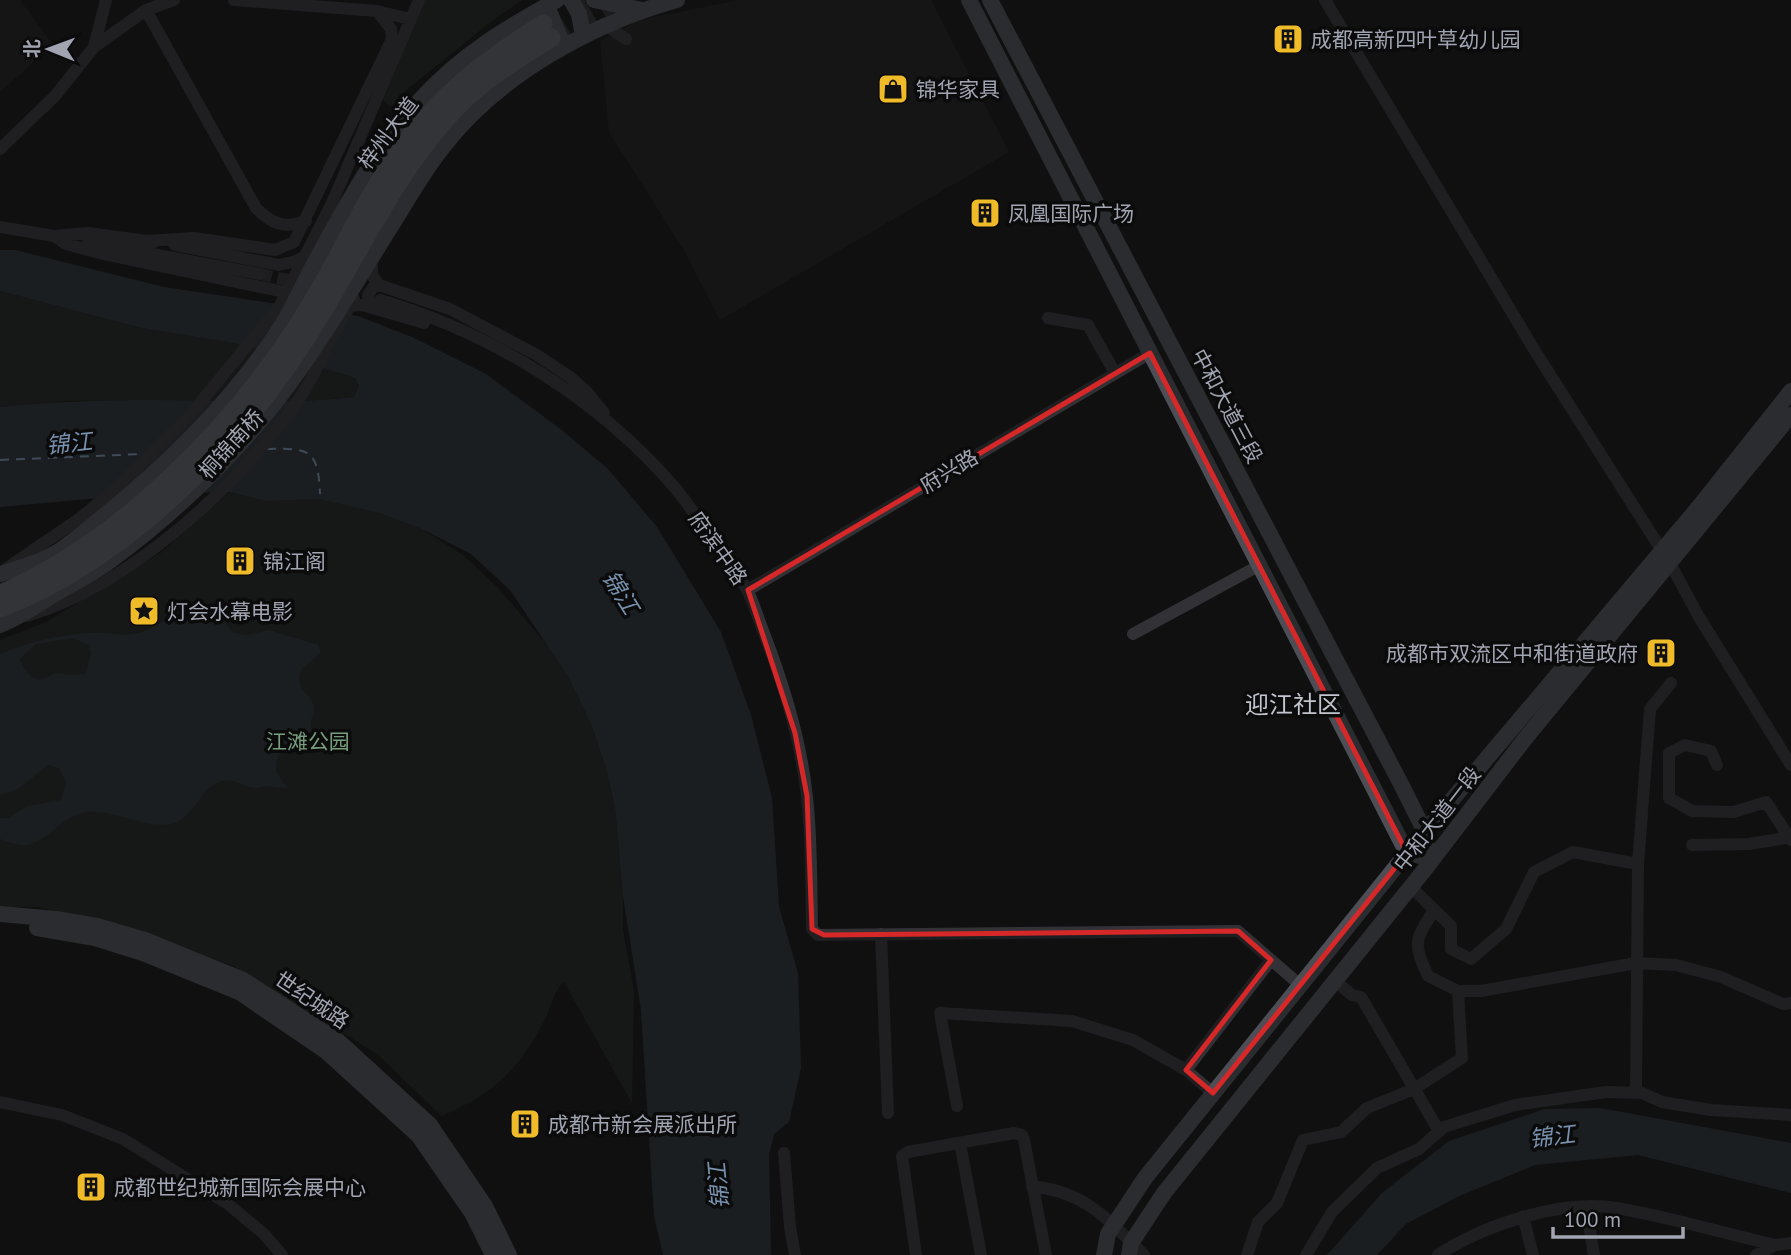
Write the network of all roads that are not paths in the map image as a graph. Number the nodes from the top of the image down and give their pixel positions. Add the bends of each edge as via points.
1 (106, 0) edge
2 (174, 0) edge
3 (234, 0) edge
4 (419, 0) edge
5 (557, 0) edge
6 (571, 0) edge
7 (594, 0) edge
8 (677, 0) edge
9 (970, 0) edge
10 (990, 0) edge
11 (1325, 0) edge
12 (146, 10) junction
13 (642, 10) junction
14 (377, 11) junction
15 (410, 19) junction
16 (604, 24) junction
17 (548, 31) junction
18 (583, 36) junction
19 (626, 39) dead end
20 (94, 47) junction
21 (0, 149) edge
22 (306, 221) junction
23 (0, 227) edge
24 (54, 236) junction
25 (328, 239) junction
26 (145, 241) junction
27 (305, 256) junction
28 (373, 260) junction
29 (261, 274) junction
30 (379, 285) junction
31 (376, 304) junction
32 (317, 305) junction
33 (1048, 318) dead end
34 (1150, 353) junction
35 (1115, 373) junction
36 (1791, 391) edge
37 (1791, 415) edge
38 (617, 429) junction
39 (98, 547) junction
40 (1661, 550) junction
41 (1260, 565) junction
42 (1671, 565) junction
43 (0, 574) edge
44 (37, 577) junction
45 (0, 584) edge
46 (748, 590) junction
47 (0, 594) edge
48 (3, 618) edge
49 (1133, 634) dead end
50 (1671, 683) dead end
51 (1717, 765) dead end
52 (1791, 765) edge
53 (1425, 832) junction
54 (1790, 838) edge
55 (1692, 845) dead end
56 (1407, 853) junction
57 (1433, 859) junction
58 (1637, 864) junction
59 (1412, 887) junction
60 (1434, 910) junction
61 (0, 914) edge
62 (0, 924) edge
63 (881, 934) junction
64 (1271, 960) junction
65 (1636, 963) junction
66 (1335, 981) junction
67 (1300, 985) junction
68 (1458, 991) junction
69 (1791, 1003) edge
70 (1186, 1070) junction
71 (1414, 1089) junction
72 (1213, 1093) junction
73 (1636, 1093) junction
74 (0, 1102) edge
75 (957, 1107) dead end
76 (888, 1113) dead end
77 (1791, 1115) edge
78 (1439, 1131) junction
79 (960, 1143) junction
80 (784, 1153) dead end
81 (1032, 1186) junction
82 (1586, 1207) junction
83 (1523, 1216) junction
84 (1114, 1224) junction
85 (1791, 1243) edge
86 (1775, 1245) junction
87 (1130, 1249) edge
88 (282, 1255) edge
89 (493, 1255) edge
90 (509, 1255) edge
91 (794, 1255) edge
92 (916, 1255) edge
93 (981, 1255) edge
94 (1046, 1255) edge
95 (1104, 1255) edge
96 (1144, 1255) edge
97 (1247, 1255) edge
98 (1306, 1255) edge
99 (1438, 1255) edge
100 (1533, 1255) edge
101 (1594, 1255) edge
102 (1756, 1255) edge

1 - 20 street
2 - 12 street
3 - 14 street
4 - 15 street
5 - 17 main road
6 - 18 main road
7 - 13 main road
8 - 13 main road
9 - 34 main road
10 - 53 main road, 中和大道三段
11 - 40 street via 1535,351
12 - 20 street
12 - 22 street via 256,208 277,225
13 - 16 main road
14 - 15 street
14 - 22 street via 391,29 392,39
15 - 27 street
16 - 18 main road
16 - 19 street
17 - 18 main road
17 - 25 main road via 498,33 463,59 419,101 393,134
17 - 28 main road via 443,146
17 - 32 highway, 梓州大道 via 492,57 423,121 376,188
20 - 21 street via 55,96
22 - 26 street via 294,242 275,250 194,238
23 - 24 street
24 - 26 street via 88,233
24 - 29 street
25 - 27 street
25 - 32 main road
26 - 29 street via 189,246
27 - 29 street
27 - 32 street
28 - 30 street via 372,275
28 - 32 main road
29 - 32 street, 府滨中路
30 - 31 street via 368,295 369,304
30 - 38 street via 450,309 537,355 587,392
31 - 32 street, 府滨中路
31 - 38 street, 府滨中路 via 408,308 486,341 556,383
32 - 39 highway, 桐锦南桥 via 227,419
32 - 39 street via 190,415 112,492
32 - 39 main road, 桐锦南桥 via 274,403 226,458 188,496
33 - 35 street via 1088,325
34 - 35 street, 府兴路
34 - 41 main road
35 - 46 street, 府兴路
36 - 40 main road, 中和大道一段
37 - 42 main road, 中和大道一段
38 - 46 street, 府滨中路 via 677,490
39 - 43 main road via 58,551
39 - 44 highway
39 - 48 highway
40 - 42 street
40 - 53 main road, 中和大道一段
41 - 49 street
41 - 56 main road
42 - 52 street
42 - 57 main road, 中和大道一段 via 1524,740
44 - 45 main road
44 - 47 highway
46 - 63 street, 府滨中路 via 795,733 807,796 813,929 818,935
50 - 58 street via 1650,709
51 - 54 street via 1711,751 1685,746 1669,753 1669,798 1692,811 1734,812 1766,802
53 - 56 main road, 中和大道一段
53 - 57 main road, 中和大道三段
54 - 55 street
56 - 57 main road
56 - 67 main road, 中和大道一段
57 - 59 main road, 中和大道一段
58 - 60 street via 1573,852 1534,872 1506,929 1471,959 1451,949 1451,926
58 - 65 street
59 - 60 street
59 - 66 main road, 中和大道一段
60 - 68 street via 1416,949 1428,976
61 - 90 main road, 世纪城路 via 97,926 145,940 243,980 337,1040 430,1125 485,1206
62 - 89 main road, 世纪城路 via 95,938 246,996 327,1052 418,1135 472,1213
63 - 64 street via 1238,931
63 - 76 street
64 - 67 street
64 - 70 street
65 - 68 street via 1481,991
65 - 69 street via 1676,965
65 - 73 street
66 - 71 street via 1361,997
66 - 87 main road, 中和大道一段 via 1164,1193
67 - 72 main road, 中和大道一段
68 - 71 street via 1462,1059
70 - 72 street
70 - 75 street via 1133,1040 1072,1021 940,1013
71 - 78 street
71 - 97 street via 1367,1108 1341,1132 1303,1140 1277,1203 1258,1222
72 - 84 main road, 中和大道一段
73 - 77 street via 1699,1108
73 - 78 street via 1606,1092 1515,1105
74 - 88 street via 62,1115 123,1139 228,1204
78 - 98 street via 1419,1149 1377,1168 1332,1212
79 - 81 street via 1021,1135
79 - 92 street via 902,1156
79 - 93 street
80 - 91 street
81 - 84 street via 1071,1194
81 - 94 street
82 - 83 street
82 - 86 street via 1616,1208
82 - 101 street
83 - 99 street via 1461,1240
83 - 100 street
84 - 87 street
84 - 95 main road, 中和大道一段
85 - 86 street
86 - 102 street
87 - 96 street

